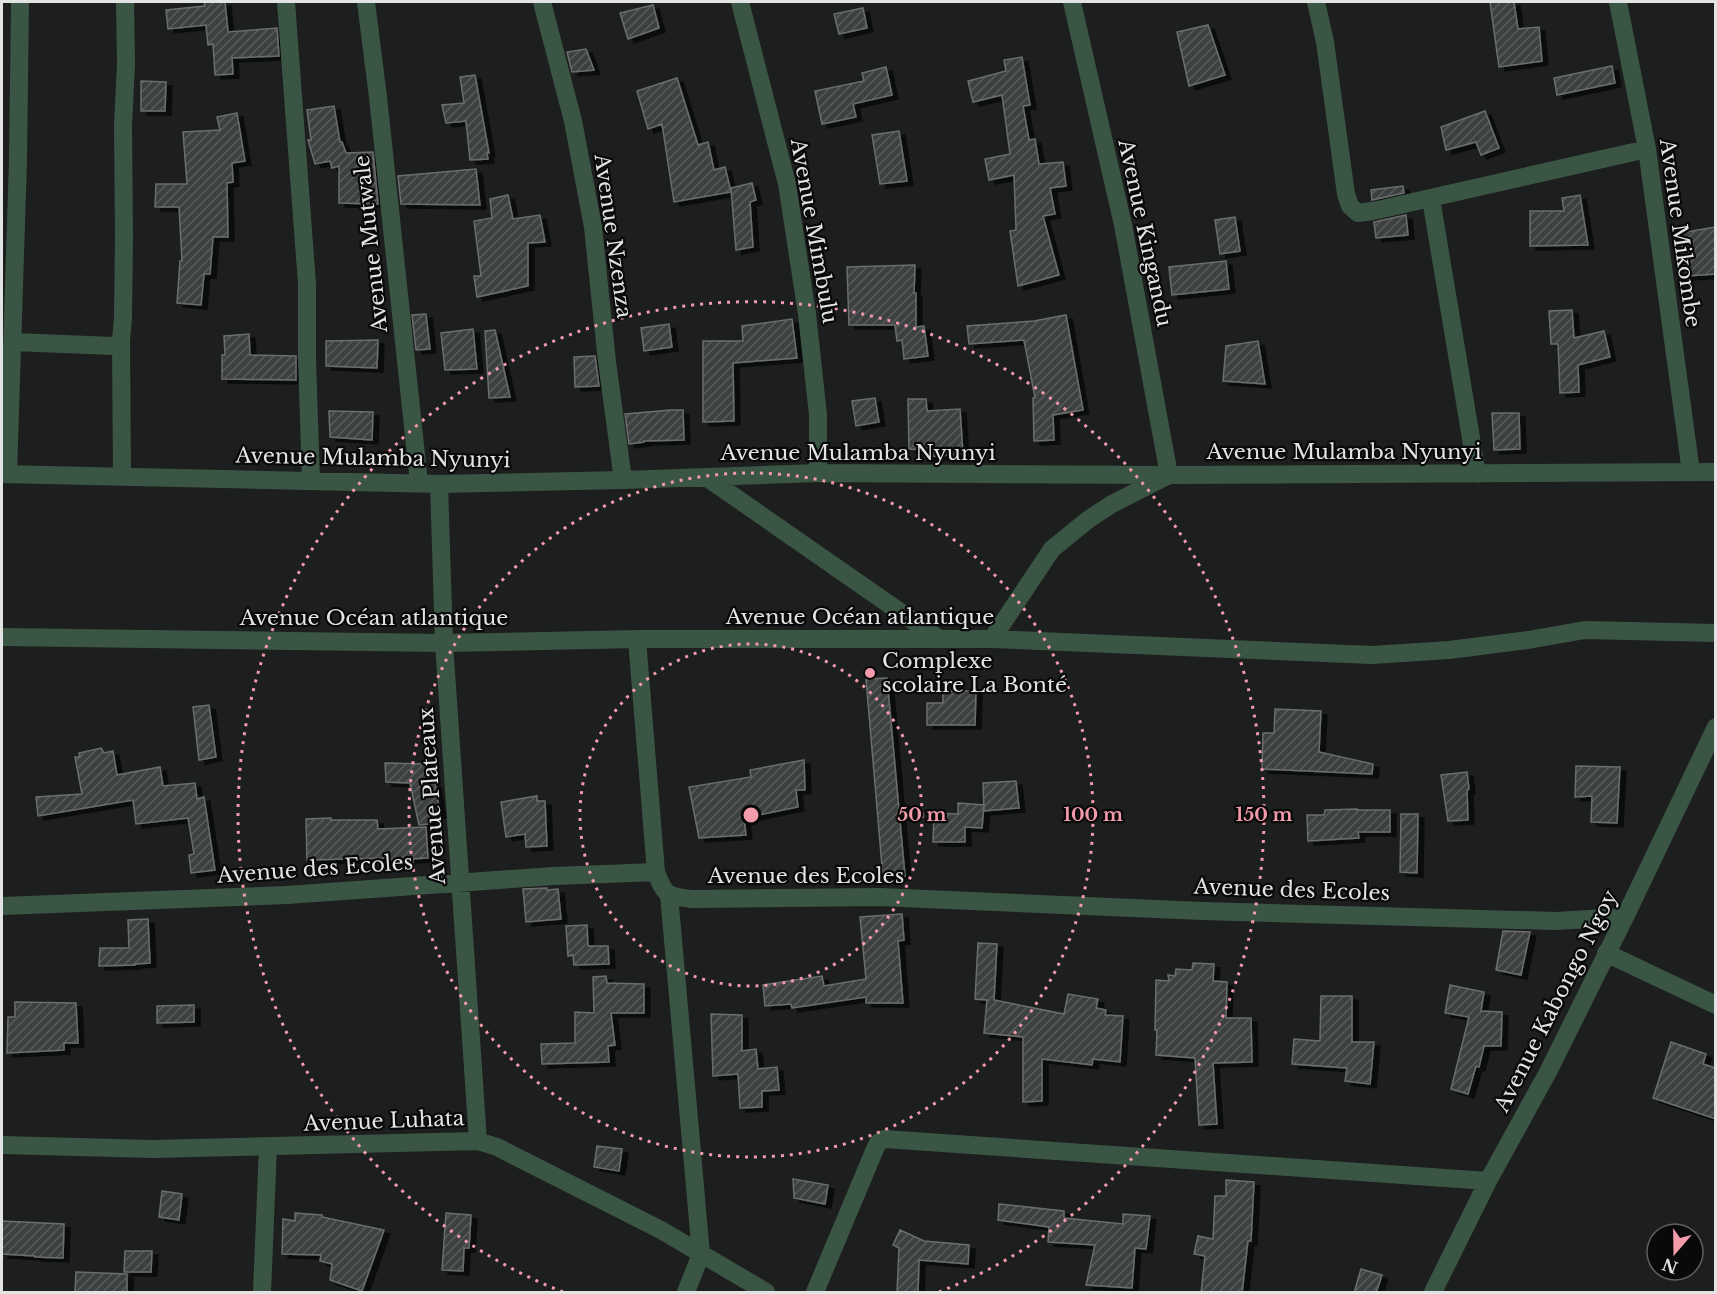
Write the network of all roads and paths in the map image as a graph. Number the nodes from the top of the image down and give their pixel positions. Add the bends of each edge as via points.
1 (20, 2) edge
2 (125, 2) edge
3 (286, 2) edge
4 (366, 2) edge
5 (547, 2) edge
6 (740, 2) edge
7 (1072, 2) edge
8 (1316, 2) edge
9 (1618, 2) edge
10 (1647, 149) junction
11 (1431, 199) junction
12 (121, 341) junction
13 (13, 342) junction
14 (1691, 472) junction
15 (1716, 472) edge
16 (818, 473) junction
17 (5, 474) edge
18 (1477, 474) junction
19 (1169, 475) junction
20 (122, 477) junction
21 (706, 477) junction
22 (623, 480) junction
23 (311, 481) junction
24 (419, 483) junction
25 (439, 484) junction
26 (1716, 633) edge
27 (2, 637) edge
28 (637, 639) junction
29 (939, 639) junction
30 (992, 639) junction
31 (444, 643) junction
32 (1716, 727) edge
33 (656, 872) junction
34 (461, 882) junction
35 (669, 895) junction
36 (2, 906) edge
37 (1625, 917) junction
38 (1606, 953) junction
39 (1716, 1005) edge
40 (478, 1141) junction
41 (2, 1145) edge
42 (268, 1146) junction
43 (1488, 1181) junction
44 (701, 1254) junction
45 (262, 1293) edge
46 (686, 1293) edge
47 (766, 1293) edge
48 (815, 1293) edge
49 (1433, 1293) edge

1 - 13 street
2 - 12 street
3 - 23 street via 308,284
4 - 24 street, Avenue Mutwale
5 - 22 street, Avenue Nzenza via 593,227
6 - 16 street, Avenue Mimbulu via 787,184 818,415
7 - 19 street, Avenue Kingandu via 1123,225
8 - 11 street via 1350,206 1358,213
9 - 10 street, Avenue Mikombe
10 - 11 street
10 - 14 street, Avenue Mikombe
11 - 18 street
12 - 13 street via 114,346
12 - 20 street
13 - 17 street
14 - 15 street, Avenue Mulamba Nyunyi
14 - 18 street, Avenue Mulamba Nyunyi
16 - 19 street, Avenue Mulamba Nyunyi
16 - 21 street, Avenue Mulamba Nyunyi
17 - 20 street, Avenue Mulamba Nyunyi
18 - 19 street, Avenue Mulamba Nyunyi
19 - 30 street via 1112,504 1052,549
20 - 23 street, Avenue Mulamba Nyunyi
21 - 22 street, Avenue Mulamba Nyunyi
21 - 29 street
22 - 25 street, Avenue Mulamba Nyunyi
23 - 24 street, Avenue Mulamba Nyunyi
24 - 25 street, Avenue Mulamba Nyunyi
25 - 31 street, Avenue Plateaux
26 - 30 street, Avenue Océan atlantique via 1585,630 1449,650 1372,655
27 - 31 street, Avenue Océan atlantique
28 - 29 street, Avenue Océan atlantique
28 - 31 street, Avenue Océan atlantique
28 - 33 street
29 - 30 street, Avenue Océan atlantique
31 - 34 street, Avenue Plateaux
32 - 37 street, Avenue Kabongo Ngoy
33 - 34 street, Avenue des Ecoles
33 - 35 street
34 - 36 street, Avenue des Ecoles via 287,895
34 - 40 street, Avenue Plateaux
35 - 37 street, Avenue des Ecoles via 712,900 880,897 1555,921
35 - 44 street
37 - 38 street, Avenue Kabongo Ngoy
38 - 39 street
38 - 43 street, Avenue Kabongo Ngoy via 1548,1072
40 - 42 street, Avenue Luhata
40 - 44 street, Avenue Luhata via 661,1230
41 - 42 street, Avenue Luhata via 153,1149
42 - 45 street
43 - 48 street via 884,1139 875,1149
43 - 49 street, Avenue Kabongo Ngoy
44 - 46 street
44 - 47 street, Avenue Luhata

